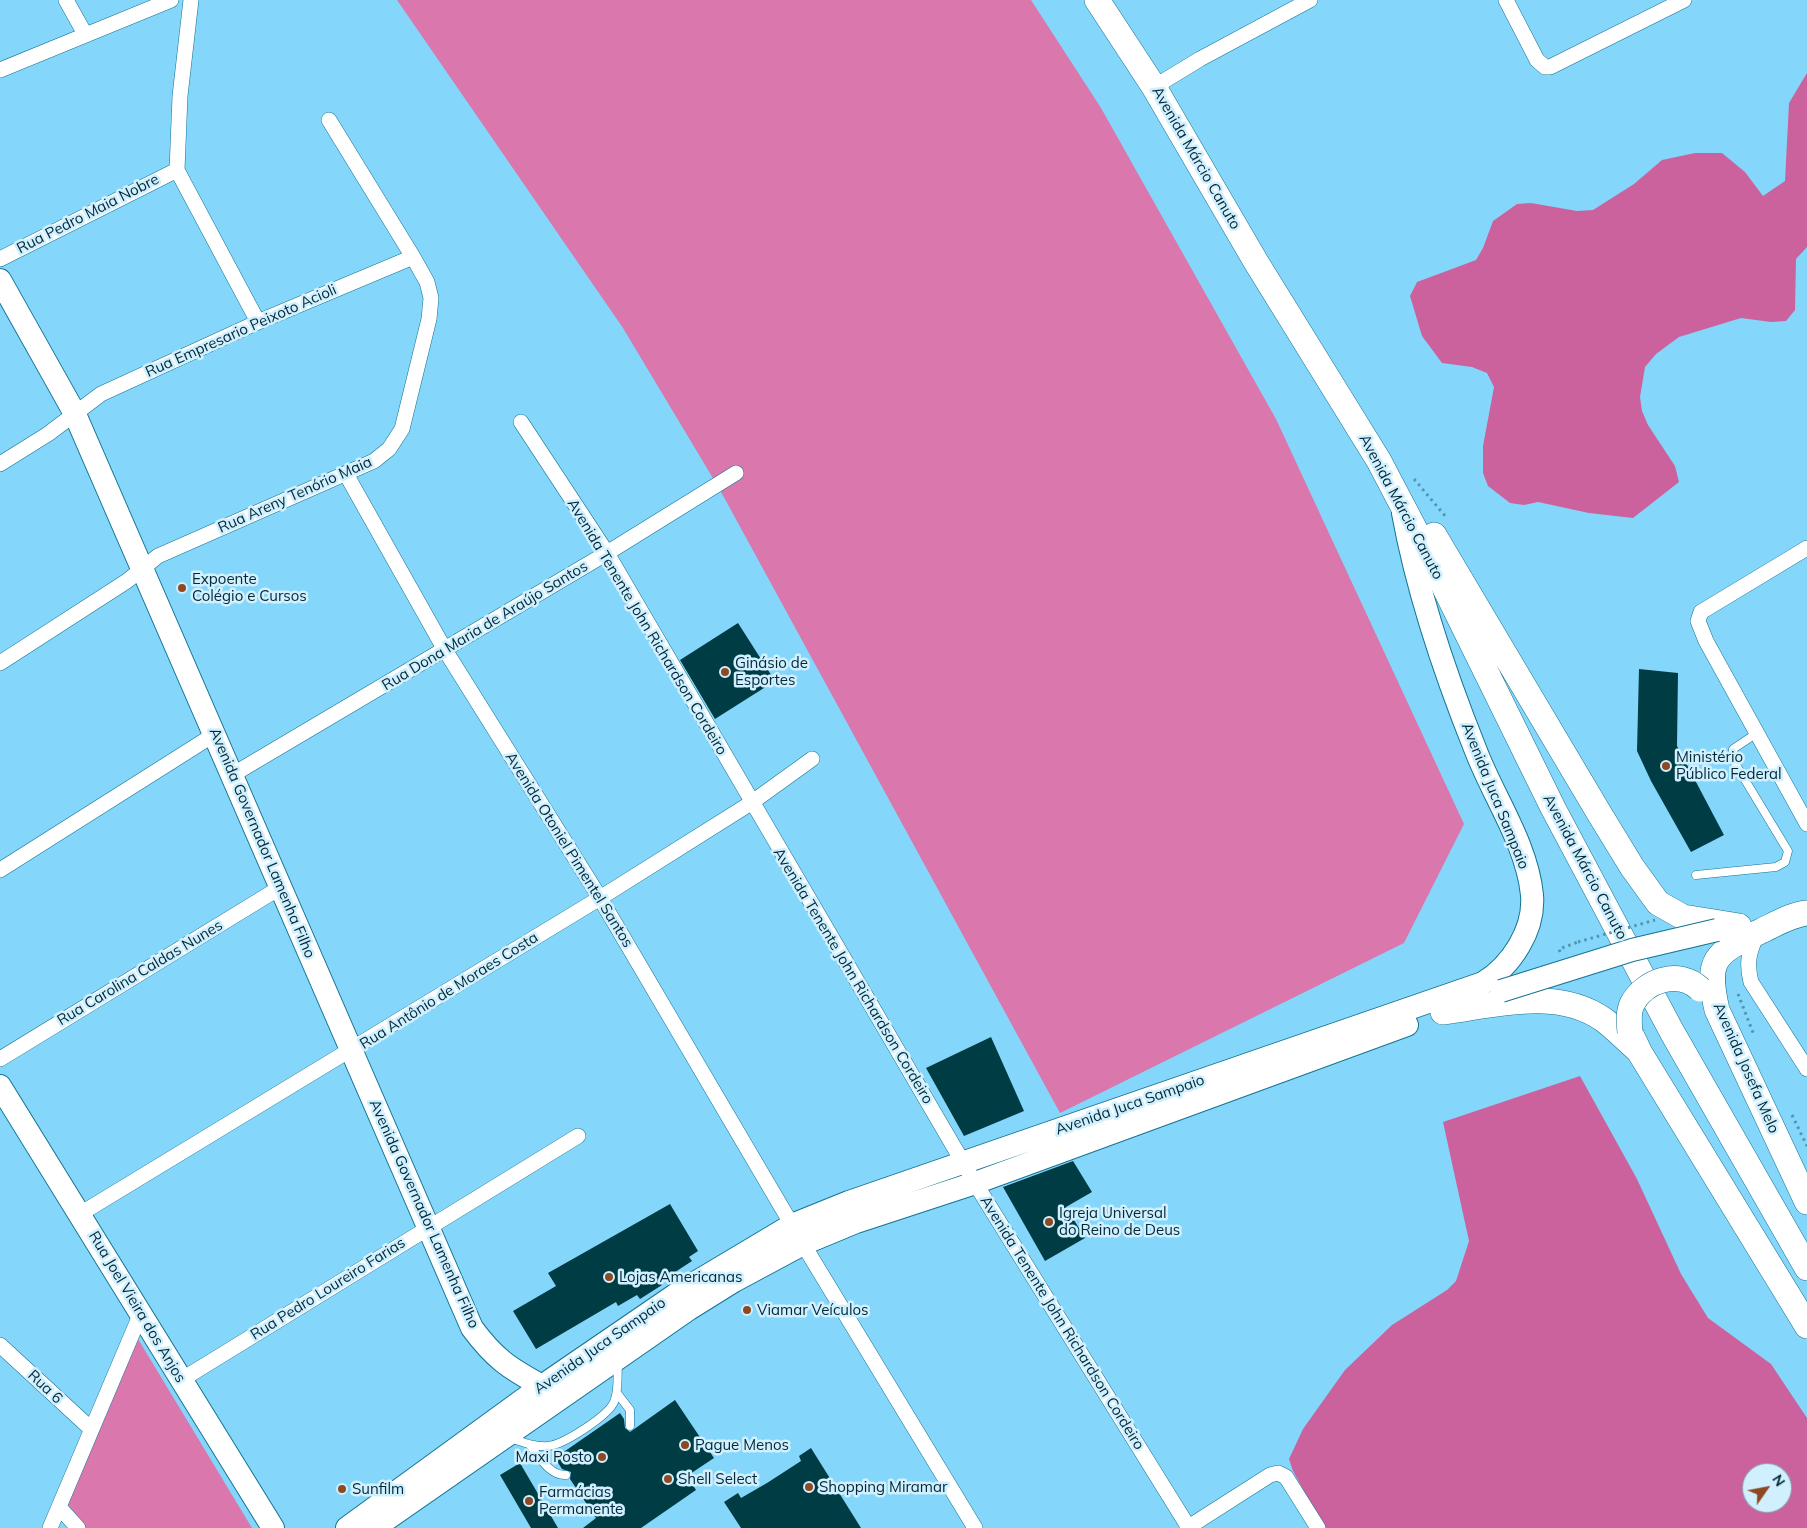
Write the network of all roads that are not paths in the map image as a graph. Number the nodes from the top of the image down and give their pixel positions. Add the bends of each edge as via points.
1 (66, 0) edge
2 (171, 0) edge
3 (191, 0) edge
4 (1097, 0) edge
5 (1310, 0) edge
6 (1506, 0) edge
7 (1684, 0) edge
8 (85, 34) junction
9 (0, 70) edge
10 (1154, 87) junction
11 (329, 120) dead end
12 (177, 170) junction
13 (412, 257) junction
14 (0, 259) edge
15 (0, 280) edge
16 (258, 322) junction
17 (74, 412) junction
18 (521, 422) dead end
19 (1379, 461) junction
20 (0, 464) edge
21 (736, 473) dead end
22 (346, 474) junction
23 (1400, 500) junction
24 (1807, 548) edge
25 (607, 554) junction
26 (143, 568) junction
27 (445, 650) junction
28 (0, 663) edge
29 (1757, 733) junction
30 (215, 734) junction
31 (812, 759) dead end
32 (232, 775) junction
33 (751, 803) junction
34 (1807, 824) edge
35 (0, 870) edge
36 (1696, 875) dead end
37 (280, 887) junction
38 (600, 898) junction
39 (1801, 914) edge
40 (1738, 930) junction
41 (1717, 1010) junction
42 (1443, 1012) junction
43 (1635, 1042) junction
44 (353, 1050) junction
45 (0, 1059) edge
46 (1807, 1069) edge
47 (0, 1086) edge
48 (578, 1136) dead end
49 (964, 1163) junction
50 (974, 1183) junction
51 (1807, 1202) edge
52 (80, 1214) junction
53 (428, 1228) junction
54 (797, 1235) junction
55 (1807, 1268) edge
56 (141, 1313) junction
57 (1807, 1326) edge
58 (0, 1345) edge
59 (618, 1360) junction
60 (180, 1380) junction
61 (542, 1386) junction
62 (616, 1393) junction
63 (630, 1426) dead end
64 (90, 1428) junction
65 (506, 1437) junction
66 (529, 1444) junction
67 (566, 1475) dead end
68 (59, 1506) junction
69 (387, 1524) edge
70 (50, 1528) edge
71 (78, 1528) edge
72 (273, 1528) edge
73 (347, 1528) edge
74 (975, 1528) edge
75 (1188, 1528) edge
76 (1318, 1528) edge

1 - 8 street
2 - 8 street
3 - 12 street via 180,96
4 - 10 main road, Avenida Márcio Canuto
5 - 10 street
6 - 7 street via 1538,60 1550,67
8 - 9 street
10 - 19 main road, Avenida Márcio Canuto via 1256,262
11 - 13 street, Rua Areny Tenório Maia
12 - 14 street, Rua Pedro Maia Nobre
12 - 16 street
13 - 16 street, Rua Empresario Peixoto Acioli
13 - 22 street, Rua Areny Tenório Maia via 431,298 429,319 402,429 389,449 374,461
15 - 17 main road, Avenida Governador Lamenha Filho
16 - 17 street, Rua Empresario Peixoto Acioli via 101,394
17 - 20 street, Rua Empresario Peixoto Acioli via 48,434
17 - 26 main road, Avenida Governador Lamenha Filho
18 - 25 street, Avenida Tenente John Richardson Cordeiro
19 - 23 main road, Avenida Márcio Canuto
19 - 40 main road via 1444,550 1599,813 1658,903 1683,917
21 - 25 street, Rua Dona Maria de Araújo Santos
22 - 26 street, Rua Areny Tenório Maia via 158,556
22 - 27 street, Avenida Otoniel Pimentel Santos
23 - 49 main road, Avenida Juca Sampaio via 1411,558 1450,684 1527,871 1532,896 1530,918 1517,948 1498,974 1482,983
23 - 55 main road, Avenida Márcio Canuto via 1548,799 1672,1032
24 - 29 street via 1698,615 1706,641
25 - 27 street, Rua Dona Maria de Araújo Santos
25 - 33 street, Avenida Tenente John Richardson Cordeiro
26 - 28 street, Rua Areny Tenório Maia
26 - 30 main road, Avenida Governador Lamenha Filho
27 - 32 street, Rua Dona Maria de Araújo Santos
27 - 38 street, Avenida Otoniel Pimentel Santos
29 - 34 street
29 - 36 lane via 1733,750 1732,760 1788,851 1785,862 1776,867
30 - 32 main road, Avenida Governador Lamenha Filho
30 - 35 street
31 - 33 street, Rua Antônio de Moraes Costa
32 - 37 main road, Avenida Governador Lamenha Filho
33 - 38 street, Rua Antônio de Moraes Costa
33 - 49 street, Avenida Tenente John Richardson Cordeiro
37 - 44 main road, Avenida Governador Lamenha Filho
37 - 45 street, Rua Carolina Caldas Nunes
38 - 44 street, Rua Antônio de Moraes Costa
38 - 54 street, Avenida Otoniel Pimentel Santos
39 - 40 main road, Avenida Josefa Melo
40 - 41 main road, Avenida Josefa Melo via 1734,943 1723,951 1712,972
40 - 42 main road, Avenida Juca Sampaio, bridge via 1623,952
40 - 46 street via 1750,950 1747,966 1751,982
41 - 43 main road, bridge via 1700,989 1685,979 1668,978 1649,988 1632,1005 1628,1018
41 - 51 main road, Avenida Josefa Melo
42 - 43 main road via 1541,1000 1566,1003 1587,1011
42 - 50 main road, Avenida Juca Sampaio
43 - 57 main road
44 - 52 street, Rua Antônio de Moraes Costa
44 - 53 main road, Avenida Governador Lamenha Filho
47 - 52 main road, Rua Joel Vieira dos Anjos
48 - 53 street, Rua Pedro Loureiro Farias
49 - 50 street, Avenida Tenente John Richardson Cordeiro
49 - 54 main road, Avenida Juca Sampaio via 849,1202
50 - 54 main road, Avenida Juca Sampaio via 856,1222
50 - 75 street, Avenida Tenente John Richardson Cordeiro
52 - 56 main road, Rua Joel Vieira dos Anjos
53 - 60 street, Rua Pedro Loureiro Farias
53 - 61 main road, Avenida Governador Lamenha Filho via 472,1328 490,1352 511,1369
54 - 59 main road, Avenida Juca Sampaio
54 - 61 main road, Avenida Juca Sampaio via 678,1293
54 - 74 street, Avenida Otoniel Pimentel Santos
56 - 60 main road, Rua Joel Vieira dos Anjos
56 - 64 street
58 - 64 street, Rua 6
59 - 62 lane
59 - 65 main road, Avenida Juca Sampaio
60 - 72 main road, Rua Joel Vieira dos Anjos
61 - 73 main road, Avenida Juca Sampaio
62 - 63 lane via 630,1410
62 - 66 lane via 607,1412 558,1445
64 - 68 street
65 - 66 lane
65 - 69 main road, Avenida Juca Sampaio
66 - 67 lane via 544,1464 559,1475
68 - 70 street
68 - 71 street
75 - 76 street via 1278,1473 1286,1477

